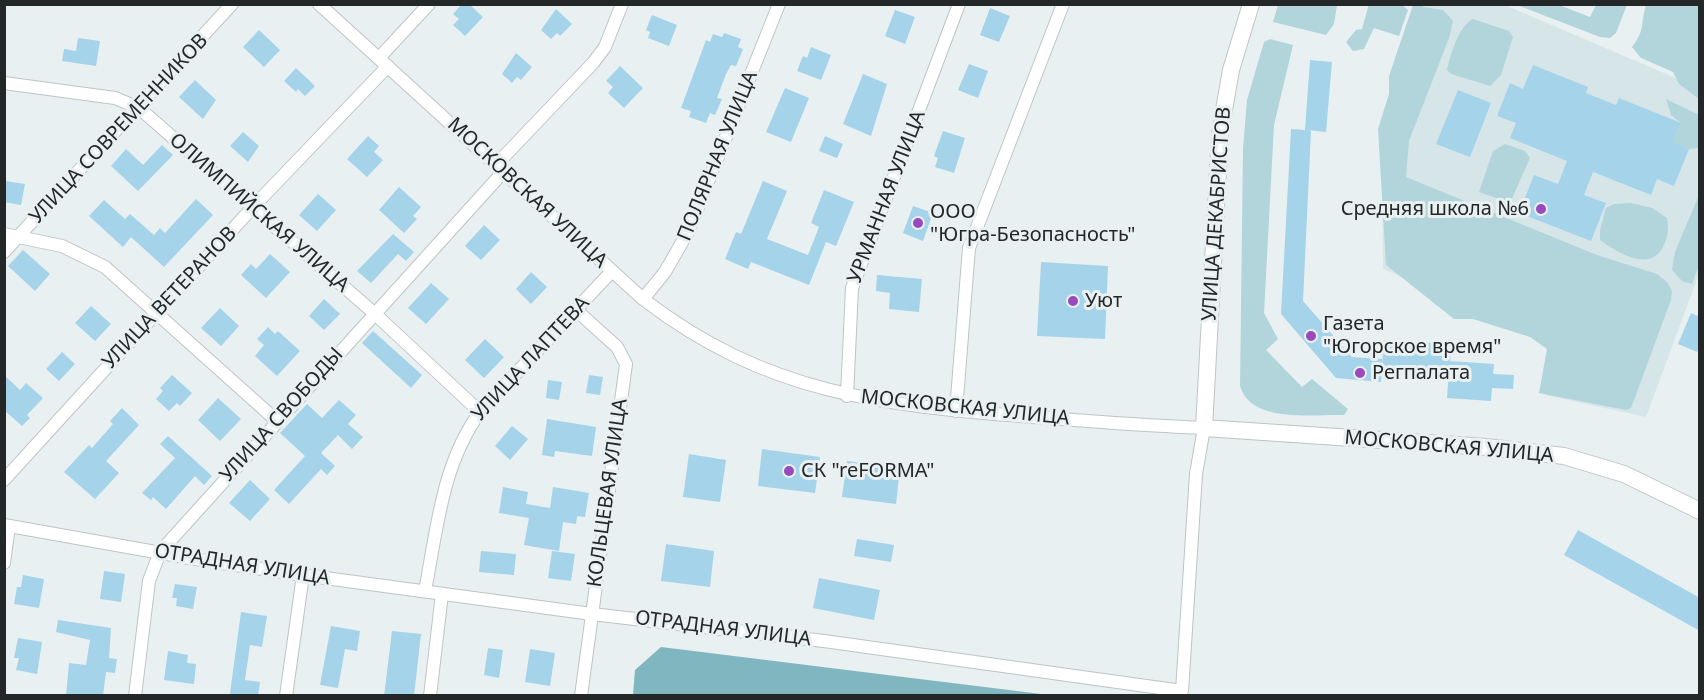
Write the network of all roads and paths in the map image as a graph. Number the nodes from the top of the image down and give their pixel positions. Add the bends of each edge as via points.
1 (232, 4) edge
2 (319, 4) edge
3 (429, 4) edge
4 (622, 4) edge
5 (779, 4) edge
6 (959, 4) edge
7 (1063, 4) edge
8 (1251, 4) edge
9 (383, 62) junction
10 (4, 82) edge
11 (140, 108) junction
12 (500, 168) junction
13 (254, 207) junction
14 (4, 234) edge
15 (20, 236) junction
16 (4, 252) edge
17 (612, 271) junction
18 (643, 299) junction
19 (576, 310) junction
20 (157, 312) junction
21 (374, 314) junction
22 (847, 396) junction
23 (956, 411) junction
24 (480, 412) junction
25 (277, 421) junction
26 (1204, 428) junction
27 (4, 480) edge
28 (1700, 511) edge
29 (7, 525) edge
30 (160, 552) junction
31 (4, 563) edge
32 (303, 575) junction
33 (426, 591) junction
34 (442, 594) junction
35 (592, 614) junction
36 (1184, 693) edge
37 (135, 696) edge
38 (286, 696) edge
39 (430, 696) edge
40 (581, 696) edge

1 - 11 street, УЛИЦА СОВРЕМЕННИКОВ
2 - 9 street, МОСКОВСКАЯ УЛИЦА
3 - 9 street, УЛИЦА ВЕТЕРАНОВ
4 - 12 street, УЛИЦА СВОБОДЫ via 605,47
5 - 18 street, ПОЛЯРНАЯ УЛИЦА via 688,232 665,272
6 - 22 street, УРМАННАЯ УЛИЦА via 852,288
7 - 23 street via 969,248
8 - 26 main road, УЛИЦА ДЕКАБРИСТОВ via 1231,70 1220,133
9 - 12 street, МОСКОВСКАЯ УЛИЦА
9 - 13 street, УЛИЦА ВЕТЕРАНОВ
10 - 11 street, ОЛИМПИЙСКАЯ УЛИЦА via 115,98
11 - 13 street, ОЛИМПИЙСКАЯ УЛИЦА
11 - 15 street, УЛИЦА СОВРЕМЕННИКОВ
12 - 17 street, МОСКОВСКАЯ УЛИЦА
12 - 21 street, УЛИЦА СВОБОДЫ
13 - 20 street, УЛИЦА ВЕТЕРАНОВ
13 - 21 street, ОЛИМПИЙСКАЯ УЛИЦА
14 - 15 street
15 - 16 street, УЛИЦА СОВРЕМЕННИКОВ
15 - 20 street via 92,258
17 - 18 street, МОСКОВСКАЯ УЛИЦА
17 - 19 street, УЛИЦА ЛАПТЕВА
18 - 22 street, МОСКОВСКАЯ УЛИЦА via 687,329 760,368
19 - 24 street, УЛИЦА ЛАПТЕВА
19 - 35 street, КОЛЬЦЕВАЯ УЛИЦА via 617,347 626,364
20 - 25 street
20 - 27 street, УЛИЦА ВЕТЕРАНОВ
21 - 24 street, ОЛИМПИЙСКАЯ УЛИЦА
21 - 25 street, УЛИЦА СВОБОДЫ
22 - 23 street, МОСКОВСКАЯ УЛИЦА
23 - 26 street, МОСКОВСКАЯ УЛИЦА
24 - 33 street, УЛИЦА ЛАПТЕВА via 466,431 452,464
25 - 30 street, УЛИЦА СВОБОДЫ
26 - 28 main road, МОСКОВСКАЯ УЛИЦА via 1564,456 1624,474
26 - 36 street, ОТРАДНАЯ УЛИЦА via 1196,483
29 - 30 street, ОТРАДНАЯ УЛИЦА
29 - 31 street
30 - 32 street, ОТРАДНАЯ УЛИЦА
30 - 37 street, УЛИЦА СВОБОДЫ via 149,581
32 - 33 street, ОТРАДНАЯ УЛИЦА
32 - 38 street
33 - 34 street, ОТРАДНАЯ УЛИЦА
34 - 35 street, ОТРАДНАЯ УЛИЦА
34 - 39 street
35 - 36 street, ОТРАДНАЯ УЛИЦА via 824,641
35 - 40 street, КОЛЬЦЕВАЯ УЛИЦА

